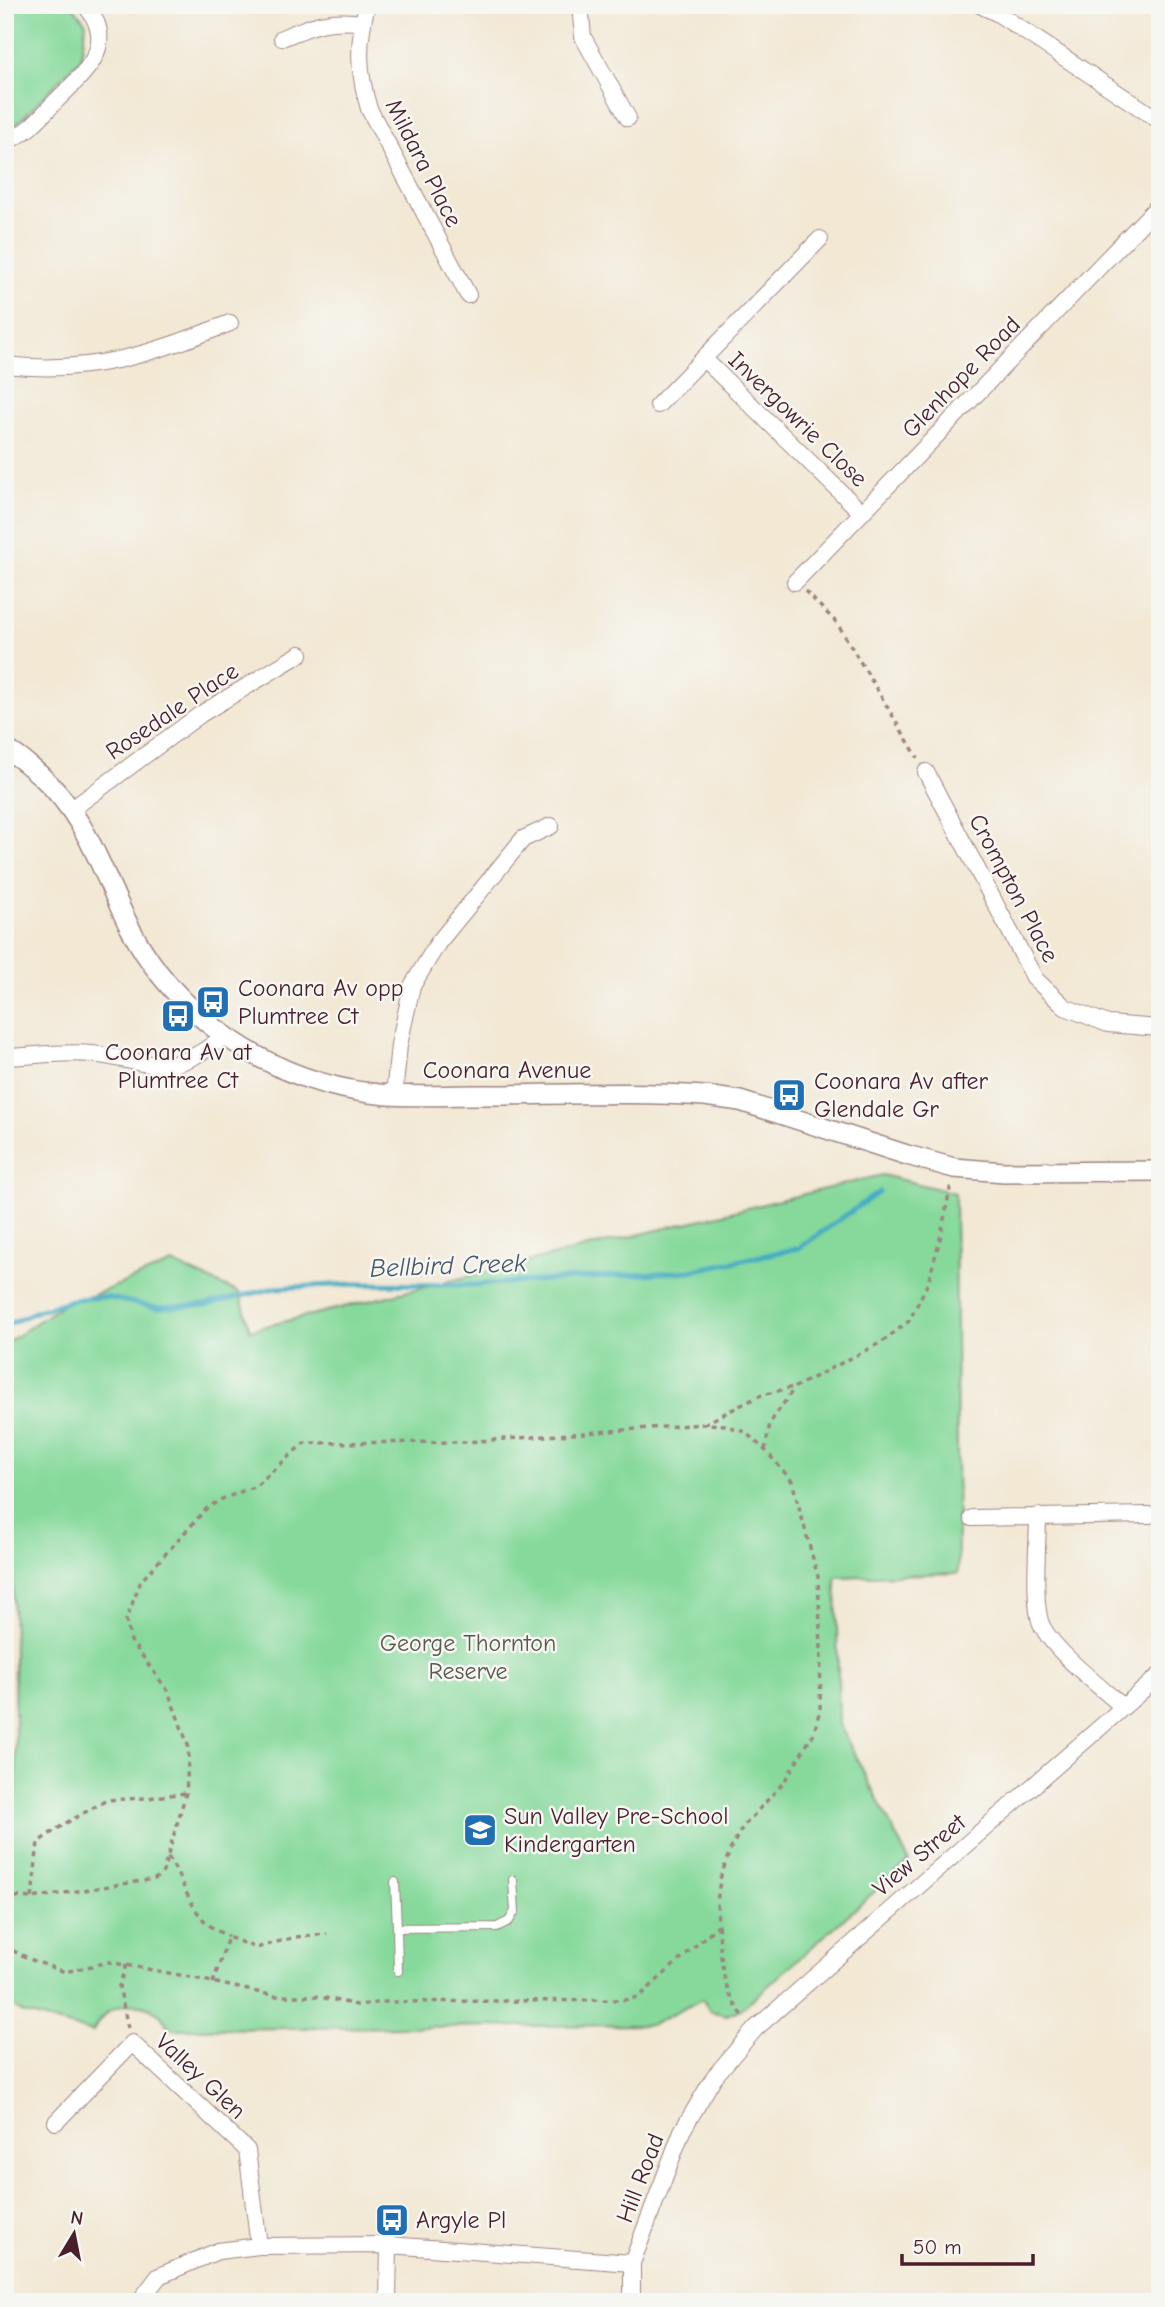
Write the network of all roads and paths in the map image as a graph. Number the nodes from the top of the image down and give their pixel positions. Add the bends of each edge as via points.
1 (85, 5) edge
2 (367, 5) edge
3 (580, 5) edge
4 (981, 5) edge
5 (1000, 9) edge
6 (363, 23) junction
7 (282, 38) dead end
8 (628, 118) dead end
9 (1160, 121) edge
10 (5, 141) edge
11 (1160, 204) edge
12 (820, 239) dead end
13 (468, 295) dead end
14 (230, 324) dead end
15 (704, 359) junction
16 (5, 365) edge
17 (658, 405) dead end
18 (861, 512) junction
19 (795, 582) joint
20 (300, 654) dead end
21 (5, 749) edge
22 (926, 772) joint
23 (72, 810) junction
24 (551, 826) dead end
25 (1160, 1028) edge
26 (224, 1036) junction
27 (5, 1057) edge
28 (394, 1096) junction
29 (954, 1168) junction
30 (1160, 1171) edge
31 (795, 1387) junction
32 (703, 1424) junction
33 (765, 1450) junction
34 (1150, 1515) dead end
35 (1038, 1516) junction
36 (972, 1518) dead end
37 (1160, 1675) edge
38 (1123, 1707) junction
39 (186, 1793) junction
40 (168, 1857) junction
41 (513, 1880) dead end
42 (394, 1882) dead end
43 (5, 1896) edge
44 (32, 1898) junction
45 (718, 1925) junction
46 (397, 1928) junction
47 (327, 1934) dead end
48 (228, 1937) junction
49 (5, 1947) edge
50 (126, 1965) junction
51 (398, 1971) dead end
52 (213, 1983) junction
53 (755, 2029) junction
54 (132, 2043) junction
55 (714, 2077) joint
56 (56, 2122) dead end
57 (389, 2245) junction
58 (259, 2246) junction
59 (632, 2263) junction
60 (139, 2302) edge
61 (388, 2302) edge
62 (632, 2302) edge

1 - 10 street via 98,23 100,37 92,65 24,132
2 - 6 street, Mildara Place
3 - 8 street via 583,37
4 - 5 street
5 - 9 street
6 - 7 street via 327,21
6 - 13 street, Mildara Place via 361,83 369,109
11 - 18 street, Glenhope Road
12 - 15 street, Invergowrie Close
14 - 16 street via 100,365 38,369
15 - 17 street, Invergowrie Close
15 - 18 street, Invergowrie Close
18 - 19 street, Glenhope Road
19 - 22 path via 837,623
20 - 23 street, Rosedale Place via 201,715
21 - 23 street, Coonara Avenue via 53,787
22 - 25 street, Crompton Place via 1035,979 1065,1007 1108,1024
23 - 26 street, Coonara Avenue via 148,959 191,1010
24 - 28 street via 523,839 438,943 412,986
26 - 27 street via 204,1053 157,1066 90,1054
26 - 28 street, Coonara Avenue via 297,1075
28 - 29 street, Coonara Avenue via 705,1096 740,1101
29 - 30 street, Coonara Avenue
29 - 31 path via 928,1283 909,1321 882,1342
31 - 32 path via 759,1396
31 - 33 path via 770,1423
32 - 33 path via 746,1432
32 - 39 path via 466,1442 304,1443 256,1486 207,1508 141,1581 126,1620 131,1641 168,1691 189,1748
33 - 45 path via 792,1481 818,1577 820,1709 814,1733 784,1782 742,1828 730,1850 719,1891
34 - 35 street
35 - 36 street
35 - 38 street via 1041,1623 1053,1642
37 - 38 street, View Street
38 - 53 street, View Street
39 - 40 path
39 - 44 path via 107,1800 38,1842
40 - 44 path via 155,1879
40 - 48 path via 208,1924
41 - 46 lane via 515,1911 497,1927
42 - 46 lane
43 - 44 path
45 - 52 path via 639,1997 624,2000 357,2005
45 - 53 path via 724,1982 732,2003
46 - 51 lane
47 - 48 path via 256,1948
48 - 52 path
49 - 50 path via 65,1972 109,1962
50 - 52 path
50 - 54 path via 119,1986
53 - 55 street, View Street
54 - 56 street, Valley Glen
54 - 58 street, Valley Glen via 247,2150
55 - 59 street, Hill Road via 682,2131
57 - 58 street
57 - 59 street
57 - 61 street
58 - 60 street via 218,2251 159,2276
59 - 62 street, Hill Road

